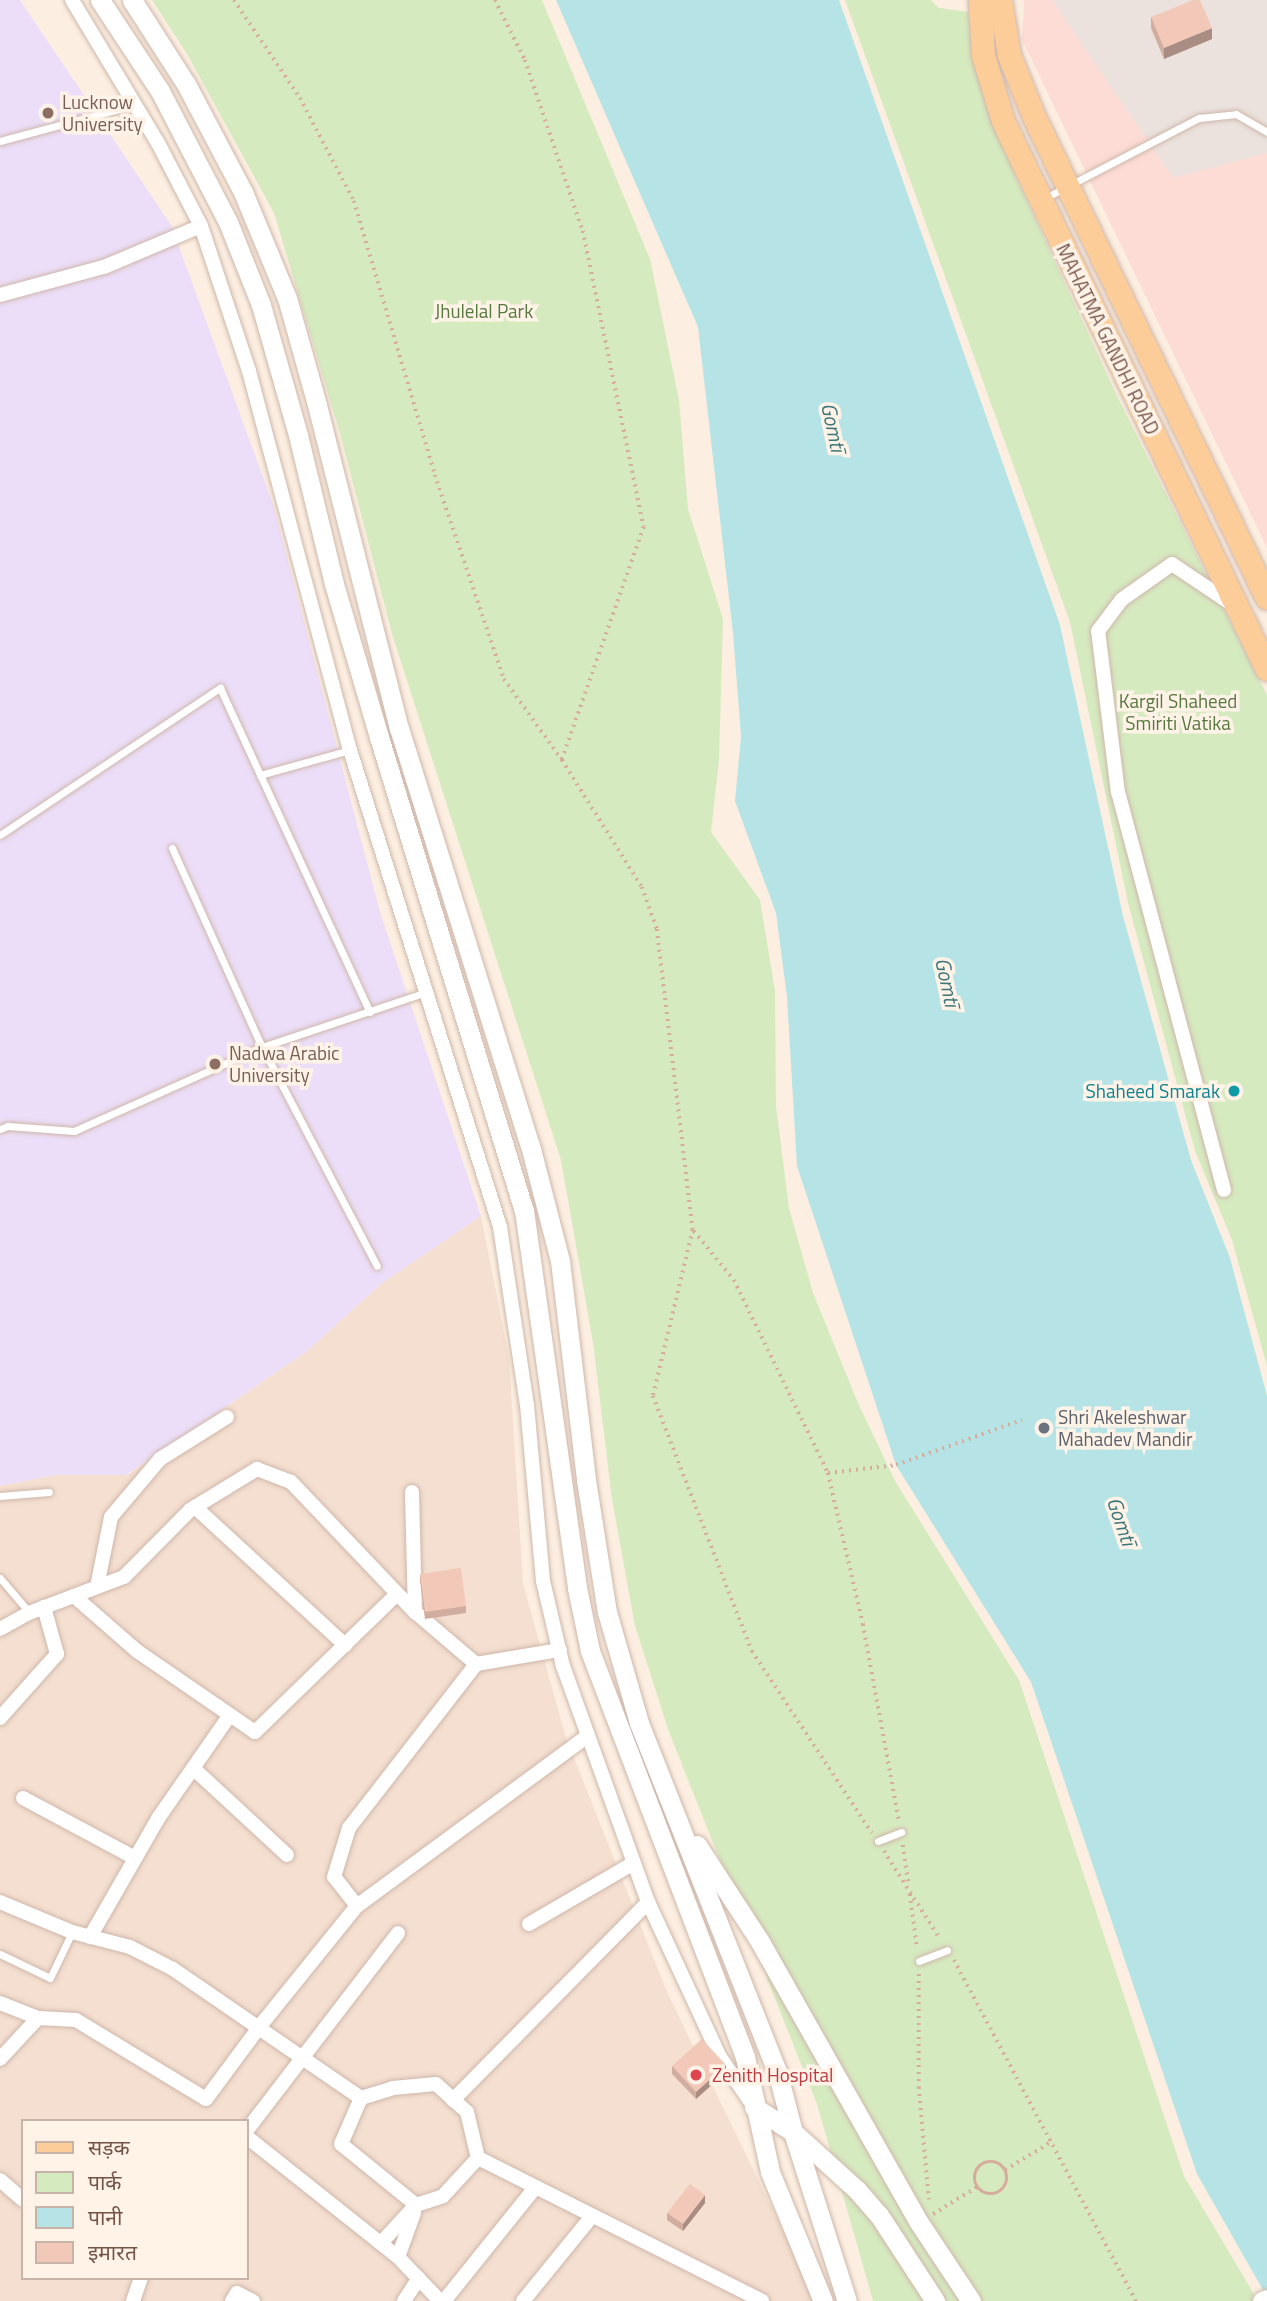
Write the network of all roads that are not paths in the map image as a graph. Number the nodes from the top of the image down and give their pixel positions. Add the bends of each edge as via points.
1 (72, 0) edge
2 (100, 0) edge
3 (132, 0) edge
4 (980, 0) edge
5 (1000, 0) edge
6 (133, 105) junction
7 (1267, 132) edge
8 (0, 141) edge
9 (1068, 188) junction
10 (1041, 200) junction
11 (201, 226) junction
12 (0, 295) edge
13 (1267, 598) edge
14 (1237, 608) junction
15 (1267, 669) edge
16 (350, 750) junction
17 (260, 775) junction
18 (0, 835) edge
19 (172, 848) dead end
20 (426, 992) junction
21 (370, 1012) junction
22 (262, 1047) junction
23 (0, 1129) edge
24 (1224, 1190) dead end
25 (377, 1266) dead end
26 (227, 1417) dead end
27 (49, 1492) dead end
28 (412, 1492) dead end
29 (0, 1496) edge
30 (194, 1507) junction
31 (0, 1578) edge
32 (97, 1587) junction
33 (397, 1594) junction
34 (74, 1596) junction
35 (44, 1607) junction
36 (415, 1612) junction
37 (29, 1613) junction
38 (0, 1629) edge
39 (345, 1645) junction
40 (560, 1650) junction
41 (476, 1664) junction
42 (230, 1715) junction
43 (0, 1718) edge
44 (588, 1736) junction
45 (193, 1768) junction
46 (23, 1798) dead end
47 (674, 1809) junction
48 (901, 1832) road end
49 (878, 1841) road end
50 (287, 1855) dead end
51 (135, 1858) junction
52 (634, 1863) junction
53 (0, 1902) edge
54 (648, 1902) junction
55 (357, 1906) junction
56 (528, 1924) dead end
57 (72, 1932) junction
58 (398, 1933) dead end
59 (90, 1937) junction
60 (947, 1950) road end
61 (0, 1954) edge
62 (919, 1961) road end
63 (0, 2003) edge
64 (38, 2018) junction
65 (260, 2026) junction
66 (305, 2057) junction
67 (0, 2059) edge
68 (361, 2098) junction
69 (453, 2100) junction
70 (754, 2107) junction
71 (248, 2129) edge
72 (793, 2132) junction
73 (248, 2138) edge
74 (478, 2158) junction
75 (0, 2180) edge
76 (535, 2188) junction
77 (21, 2198) edge
78 (416, 2205) junction
79 (592, 2216) junction
80 (381, 2243) junction
81 (398, 2257) junction
82 (419, 2278) junction
83 (139, 2280) edge
84 (1267, 2299) edge
85 (134, 2301) edge
86 (232, 2301) edge
87 (253, 2301) edge
88 (404, 2301) edge
89 (442, 2301) edge
90 (523, 2301) edge
91 (762, 2301) edge
92 (823, 2301) edge
93 (848, 2301) edge
94 (935, 2301) edge
95 (971, 2301) edge
96 (1262, 2301) edge

1 - 6 street
2 - 70 street via 160,91 228,222 261,305 334,584 524,1210 577,1588 590,1651 745,2057
3 - 47 street via 186,83 243,192 286,298 399,728 530,1144 560,1261 607,1612 639,1723
4 - 10 main road, MAHATMA GANDHI ROAD via 983,55 1003,121
5 - 9 main road, MAHATMA GANDHI ROAD via 1009,55
6 - 8 lane
6 - 11 street
7 - 9 lane via 1236,114 1199,118
9 - 10 lane
9 - 13 main road, MAHATMA GANDHI ROAD
10 - 14 main road, MAHATMA GANDHI ROAD
11 - 12 street via 104,268
11 - 16 street via 248,371
14 - 15 main road, MAHATMA GANDHI ROAD
14 - 24 street via 1172,564 1122,600 1098,631 1118,793
16 - 17 lane
16 - 20 street
17 - 18 lane via 220,688
17 - 21 lane
19 - 22 lane
20 - 21 lane
20 - 40 street via 502,1237 527,1405 543,1581
21 - 22 lane
22 - 23 lane via 74,1131
22 - 25 lane
26 - 32 street via 160,1459 111,1517
27 - 29 lane
28 - 36 street
30 - 32 street via 124,1577
30 - 33 street via 257,1469 292,1482
30 - 39 street
31 - 37 lane
32 - 34 street
33 - 36 street
33 - 39 street
34 - 35 street
34 - 42 street via 137,1651
35 - 37 street
35 - 43 street via 57,1654
36 - 41 street
37 - 38 street
39 - 42 street via 255,1732
40 - 41 street
40 - 44 street
41 - 55 street via 349,1828 334,1877
42 - 45 street
44 - 52 street
44 - 55 street
45 - 50 street
45 - 51 street
46 - 51 street
47 - 72 street via 777,2071
47 - 95 street via 759,1940 918,2221
48 - 49 lane
51 - 59 street
52 - 54 street
52 - 56 street
53 - 57 street
54 - 69 street
54 - 70 street via 720,2057
55 - 65 street
57 - 59 street
57 - 61 lane via 50,1978
58 - 66 street
59 - 65 street via 130,1947 173,1969
60 - 62 lane
63 - 64 street
64 - 65 street via 76,2020 206,2099
64 - 67 street
65 - 66 street
66 - 68 street
66 - 71 street
68 - 69 street via 393,2088 436,2084
68 - 78 street via 341,2144
69 - 74 street via 467,2112
70 - 72 street
70 - 92 street via 771,2172
72 - 93 street
72 - 94 street via 880,2215
73 - 80 street
74 - 76 street
74 - 78 street via 443,2196
75 - 77 street
76 - 79 street
76 - 89 street
78 - 80 street
78 - 81 street
79 - 90 street
79 - 91 street
80 - 81 street
81 - 82 street
82 - 88 street
82 - 89 street
83 - 85 street
84 - 96 street
86 - 87 street via 237,2293

